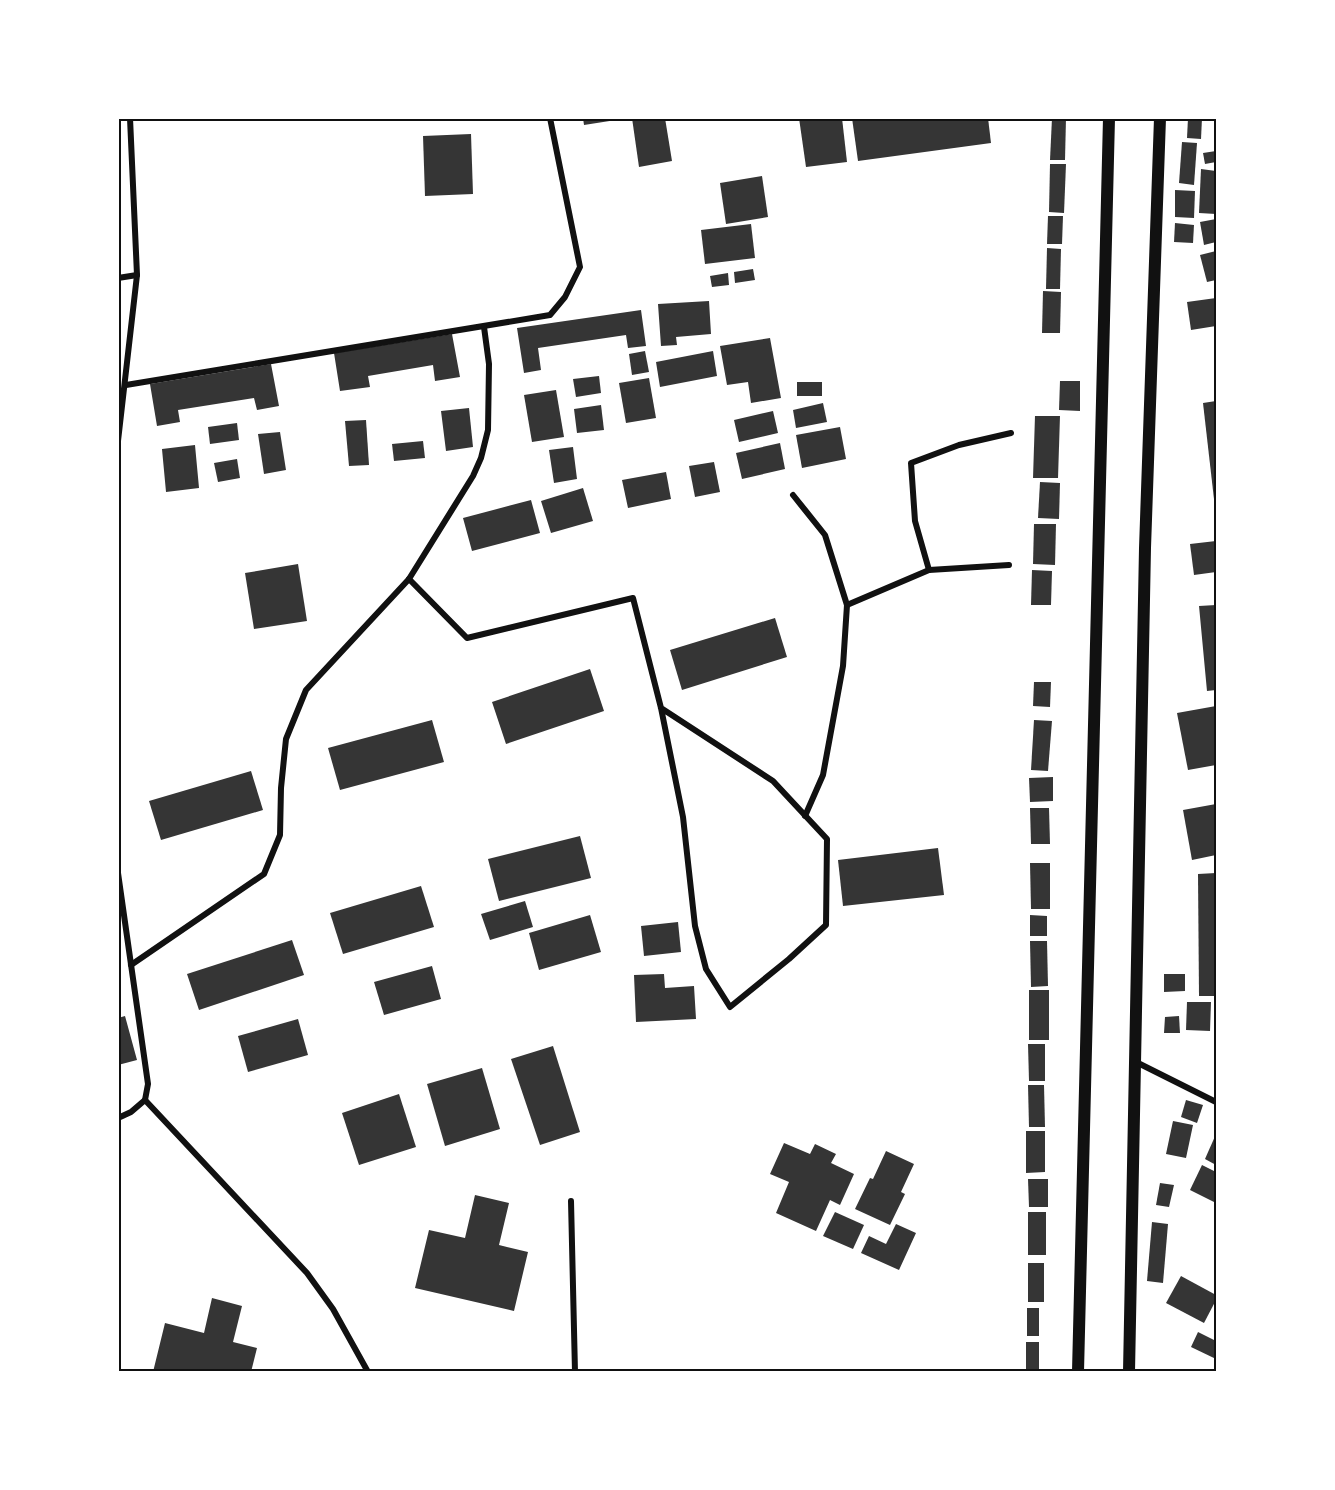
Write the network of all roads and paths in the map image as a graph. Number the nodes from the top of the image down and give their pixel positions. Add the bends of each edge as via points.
1 (130, 118) edge
2 (550, 118) edge
3 (1108, 118) edge
4 (1160, 118) edge
5 (136, 275) junction
6 (118, 278) edge
7 (484, 327) junction
8 (126, 385) junction
9 (1011, 433) dead end
10 (118, 441) edge
11 (793, 495) dead end
12 (1009, 565) dead end
13 (929, 570) junction
14 (409, 579) junction
15 (847, 605) junction
16 (661, 708) junction
17 (805, 816) junction
18 (118, 873) edge
19 (131, 965) junction
20 (1136, 1062) junction
21 (145, 1100) junction
22 (1216, 1102) edge
23 (118, 1118) edge
24 (571, 1201) dead end
25 (368, 1371) edge
26 (575, 1371) edge
27 (1078, 1371) edge
28 (1130, 1371) edge

1 - 5 street
2 - 7 street via 580,267 565,297 550,315
3 - 27 main road
4 - 20 main road via 1145,548
5 - 6 street
5 - 8 street
7 - 8 street
7 - 14 street via 489,364 488,430 481,458
8 - 10 street
9 - 13 street via 911,463 915,521
11 - 15 street via 825,535
12 - 13 street
13 - 15 street
14 - 16 street via 467,638 633,598
14 - 19 street via 306,690 286,739 280,835 264,874
15 - 17 street via 843,666 824,775
16 - 17 street via 773,781
16 - 17 street via 683,816 695,926 706,969 730,1007 826,925 827,839
18 - 19 street
19 - 21 street via 147,1084
20 - 22 street
20 - 28 main road
21 - 23 street
21 - 25 street via 307,1273
24 - 26 street

